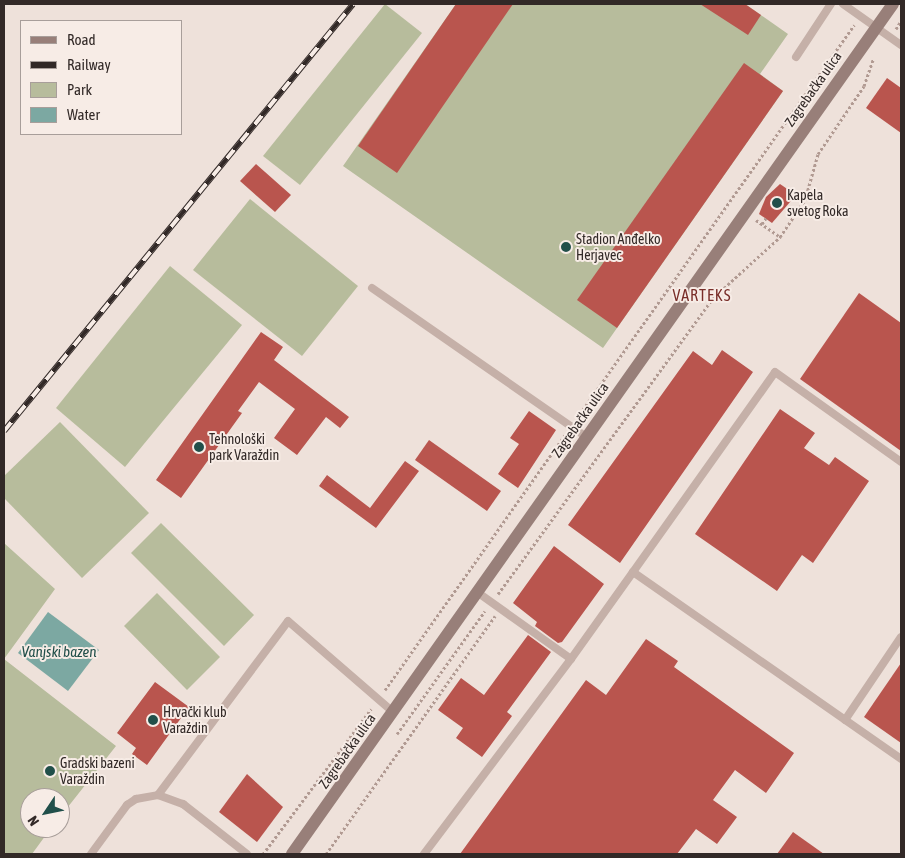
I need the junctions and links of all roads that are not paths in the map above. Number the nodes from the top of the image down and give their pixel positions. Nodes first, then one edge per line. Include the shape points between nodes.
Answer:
1 (831, 4) edge
2 (843, 4) edge
3 (892, 4) edge
4 (876, 27) junction
5 (901, 45) edge
6 (796, 57) dead end
7 (372, 288) dead end
8 (586, 437) junction
9 (901, 462) edge
10 (633, 572) junction
11 (477, 592) junction
12 (901, 637) edge
13 (570, 658) junction
14 (393, 712) junction
15 (845, 720) junction
16 (901, 759) edge
17 (158, 795) junction
18 (91, 854) edge
19 (247, 854) edge
20 (292, 854) edge
21 (424, 854) edge

1 - 6 lane
2 - 4 lane
3 - 4 main road, Zagrebačka ulica
4 - 5 lane
4 - 8 main road, Zagrebačka ulica
7 - 8 lane
8 - 11 main road, Zagrebačka ulica
9 - 10 lane via 775,372
10 - 13 lane
10 - 15 lane
11 - 13 lane
11 - 14 main road, Zagrebačka ulica
12 - 15 lane
13 - 21 lane
14 - 17 lane via 288,621
14 - 20 main road, Zagrebačka ulica
15 - 16 lane
17 - 18 lane via 136,799 127,805
17 - 19 lane via 183,804

